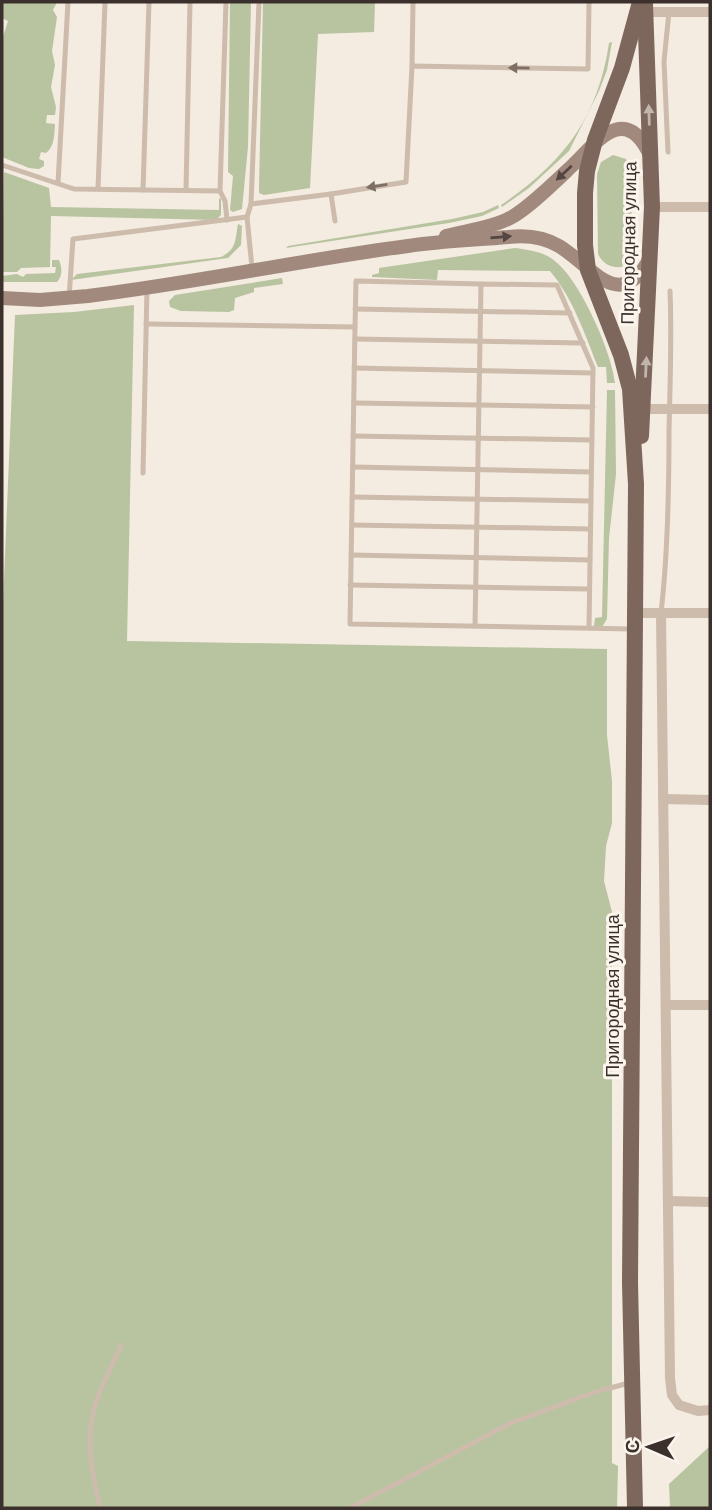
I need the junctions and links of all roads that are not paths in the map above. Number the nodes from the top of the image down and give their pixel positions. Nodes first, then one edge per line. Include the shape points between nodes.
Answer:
1 (68, 2) edge
2 (105, 2) edge
3 (149, 2) edge
4 (190, 2) edge
5 (226, 2) edge
6 (259, 2) edge
7 (413, 2) edge
8 (589, 2) edge
9 (643, 5) edge
10 (669, 12) junction
11 (710, 12) edge
12 (412, 66) junction
13 (594, 141) junction
14 (668, 152) dead end
15 (650, 156) junction
16 (2, 166) edge
17 (58, 183) junction
18 (98, 189) junction
19 (143, 190) junction
20 (186, 190) junction
21 (220, 191) junction
22 (331, 194) junction
23 (251, 204) junction
24 (652, 207) junction
25 (710, 207) edge
26 (247, 217) junction
27 (227, 220) junction
28 (335, 221) dead end
29 (409, 246) junction
30 (651, 257) junction
31 (588, 270) junction
32 (253, 271) junction
33 (481, 284) junction
34 (147, 288) junction
35 (670, 291) dead end
36 (2, 298) edge
37 (69, 298) junction
38 (355, 309) junction
39 (480, 311) junction
40 (570, 313) junction
41 (146, 324) junction
42 (355, 327) junction
43 (355, 339) junction
44 (480, 341) junction
45 (583, 343) junction
46 (354, 368) junction
47 (479, 371) junction
48 (593, 373) junction
49 (354, 403) junction
50 (479, 405) junction
51 (593, 407) junction
52 (643, 409) junction
53 (670, 409) junction
54 (710, 410) edge
55 (353, 436) junction
56 (478, 438) junction
57 (592, 440) junction
58 (353, 467) junction
59 (477, 470) junction
60 (592, 472) junction
61 (143, 473) dead end
62 (636, 484) junction
63 (352, 496) junction
64 (477, 499) junction
65 (591, 501) junction
66 (352, 525) junction
67 (476, 527) junction
68 (590, 529) junction
69 (351, 555) junction
70 (476, 558) junction
71 (590, 560) junction
72 (350, 585) junction
73 (475, 587) junction
74 (589, 589) junction
75 (661, 613) junction
76 (710, 613) edge
77 (635, 621) junction
78 (475, 626) junction
79 (589, 628) junction
80 (663, 799) junction
81 (710, 800) edge
82 (666, 1005) junction
83 (710, 1005) edge
84 (668, 1201) junction
85 (710, 1202) edge
86 (121, 1345) dead end
87 (632, 1382) junction
88 (710, 1410) edge
89 (100, 1508) edge
90 (350, 1508) edge
91 (635, 1508) edge

1 - 17 lane
2 - 18 lane
3 - 19 lane
4 - 20 lane
5 - 21 lane
6 - 23 lane
7 - 12 lane
8 -> 12 lane via 587,69
9 - 10 street
9 - 13 main road, Пригородная улица
15 -> 9 main road, Пригородная улица
10 - 11 street
10 - 14 lane via 664,61
12 -> 22 lane via 406,182
13 - 15 street via 617,130 631,131 642,139
13 -> 29 street via 546,190 509,219
13 - 31 main road, Пригородная улица via 585,193
15 - 24 main road, Пригородная улица
16 - 17 lane
17 - 18 lane via 74,189
18 - 19 lane
19 - 20 lane
20 - 21 lane
21 - 27 lane
22 - 23 lane
22 - 28 lane
23 - 26 lane
24 - 25 street
24 - 30 main road, Пригородная улица
26 - 27 lane
26 - 32 lane
27 - 37 lane via 73,239
29 -> 31 street via 534,237 556,244
29 - 32 street
30 - 31 street via 645,269 624,285 611,285
52 -> 30 main road, Пригородная улица
31 - 62 main road, Пригородная улица via 630,389
32 - 34 street
33 - 38 lane via 356,281
33 - 39 lane
33 - 40 lane via 557,285
34 - 37 street
34 - 41 lane
35 - 53 lane
36 - 37 street
38 - 39 lane
38 - 42 lane
39 - 40 lane
39 - 44 lane
40 - 45 lane
41 - 42 lane
41 - 61 lane
42 - 43 lane
43 - 44 lane
43 - 46 lane
44 - 45 lane
44 - 47 lane
45 - 48 lane
46 - 47 lane
46 - 49 lane
47 - 48 lane
47 - 50 lane
48 - 51 lane
49 - 50 lane
49 - 55 lane
50 - 51 lane
50 - 56 lane
51 - 57 lane
52 - 53 street
52 - 62 main road, Пригородная улица
53 - 54 street
53 - 75 lane
55 - 56 lane
55 - 58 lane
56 - 57 lane
56 - 59 lane
57 - 60 lane
58 - 59 lane
58 - 63 lane
59 - 60 lane
59 - 64 lane
60 - 65 lane
62 - 77 main road, Пригородная улица
63 - 64 lane
63 - 66 lane
64 - 65 lane
64 - 67 lane
65 - 68 lane
66 - 67 lane
66 - 69 lane
67 - 68 lane
67 - 70 lane
68 - 71 lane
69 - 70 lane
69 - 72 lane
70 - 71 lane
70 - 73 lane
71 - 74 lane
72 - 73 lane
72 - 78 lane via 350,624
73 - 74 lane
73 - 78 lane
74 - 79 lane
75 - 76 street
75 - 77 street
75 - 80 street
77 - 79 lane
77 - 87 main road, Пригородная улица
78 - 79 lane
80 - 81 street
80 - 82 street
82 - 83 street
82 - 84 street
84 - 85 street
84 - 88 street via 672,1395 679,1405
86 - 89 lane via 95,1404 90,1433 92,1475
87 - 90 lane via 511,1423
87 - 91 main road, Пригородная улица

